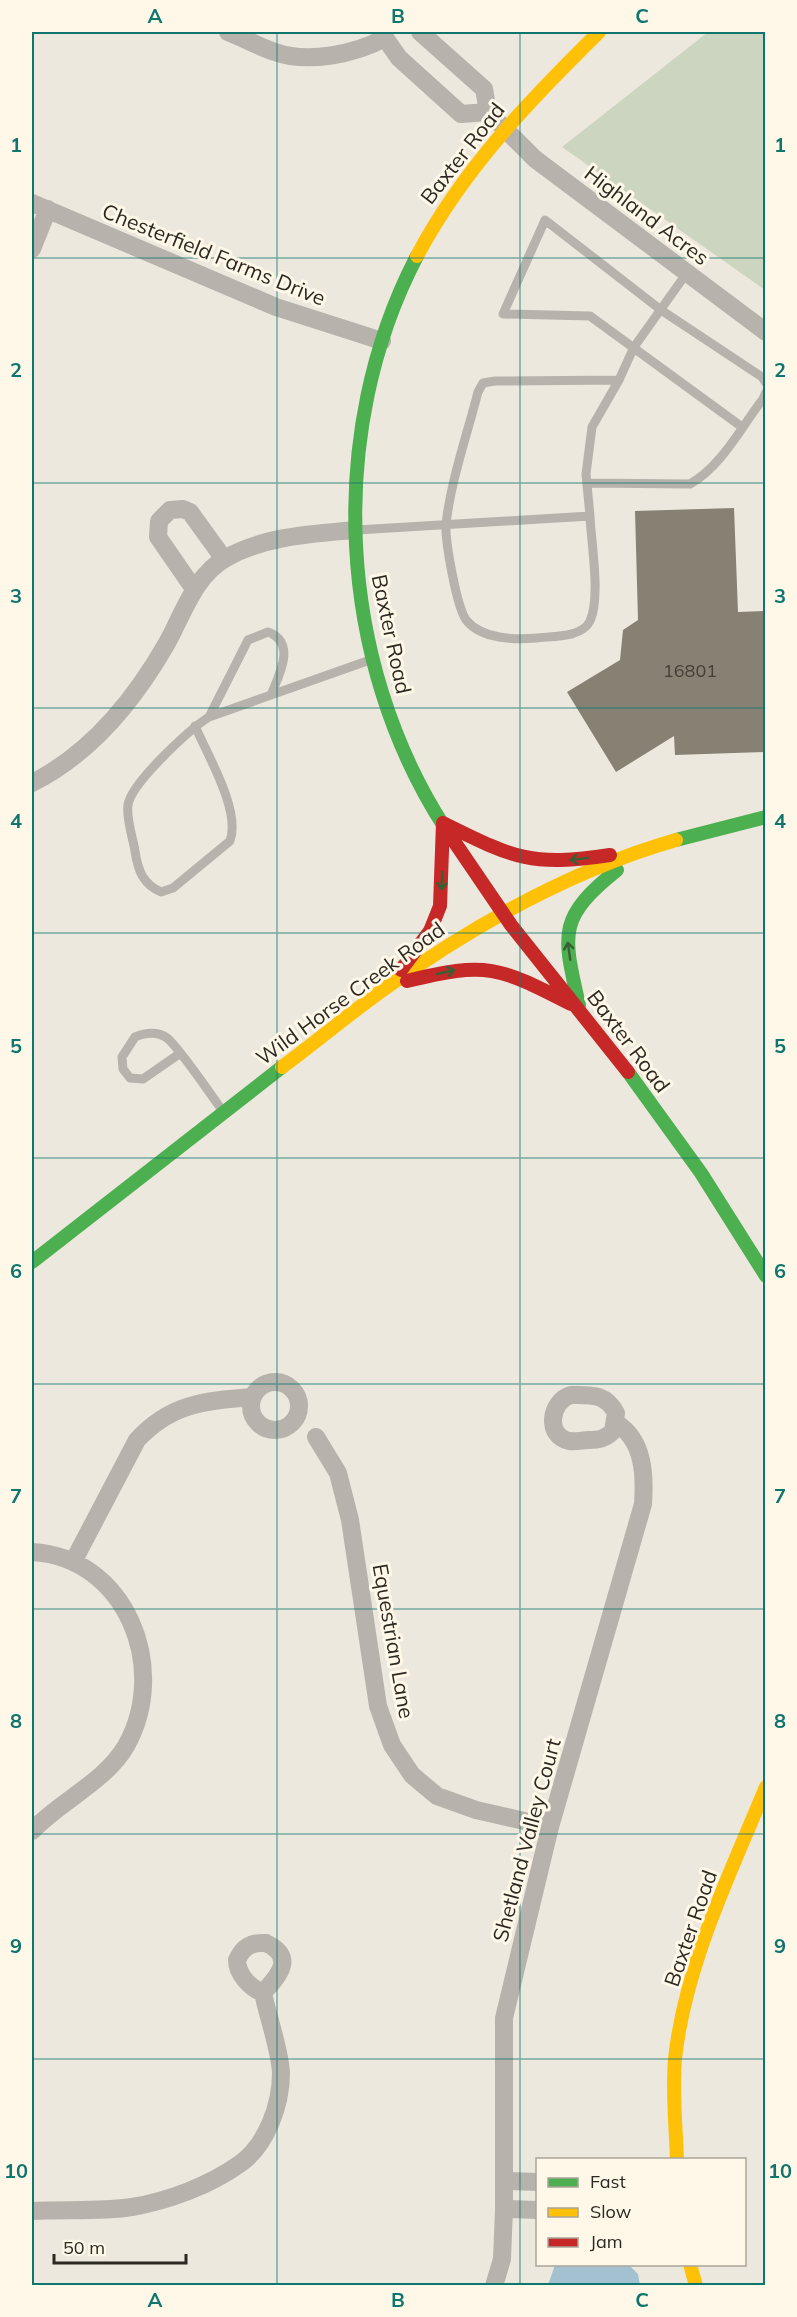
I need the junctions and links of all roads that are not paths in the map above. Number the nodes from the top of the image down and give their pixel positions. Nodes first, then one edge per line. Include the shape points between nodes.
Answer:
1 (228, 32) edge
2 (420, 32) edge
3 (598, 32) edge
4 (390, 35) edge
5 (488, 112) junction
6 (506, 129) junction
7 (40, 206) edge
8 (32, 249) edge
9 (686, 274) junction
10 (661, 309) junction
11 (765, 332) edge
12 (382, 341) junction
13 (634, 347) junction
14 (619, 380) junction
15 (765, 383) edge
16 (765, 392) edge
17 (742, 427) junction
18 (587, 483) junction
19 (590, 516) junction
20 (446, 526) junction
21 (355, 530) junction
22 (224, 558) junction
23 (194, 589) junction
24 (372, 659) junction
25 (271, 694) junction
26 (209, 717) junction
27 (195, 726) junction
28 (32, 783) edge
29 (765, 816) edge
30 (443, 823) junction
31 (637, 852) junction
32 (503, 914) junction
33 (389, 985) junction
34 (579, 1008) junction
35 (179, 1054) junction
36 (224, 1111) junction
37 (32, 1262) edge
38 (765, 1276) edge
39 (252, 1397) junction
40 (296, 1419) junction
41 (616, 1424) dead end
42 (32, 1552) edge
43 (73, 1562) junction
44 (765, 1787) edge
45 (550, 1827) junction
46 (32, 1831) edge
47 (263, 1993) dead end
48 (677, 2158) edge
49 (505, 2181) junction
50 (536, 2182) edge
51 (504, 2209) junction
52 (536, 2210) edge
53 (32, 2211) edge
54 (690, 2266) edge
55 (494, 2286) edge
56 (696, 2286) edge

1 - 4 street via 277,53 304,56 365,48
2 - 5 street via 484,89
3 - 6 main road, Baxter Road
4 - 5 street via 399,58 461,114
5 - 6 street, Highland Acres
6 - 9 street, Highland Acres via 536,159
6 - 12 main road, Baxter Road via 457,189 433,226 399,293
7 - 8 street
7 - 12 street, Chesterfield Farms Drive via 276,308
9 - 10 lane
9 - 11 street, Highland Acres
10 - 13 lane
10 - 13 lane via 545,220 503,314 590,316
10 - 15 lane via 762,377
12 - 21 main road, Baxter Road via 362,422
13 - 14 lane
13 - 17 lane
14 - 18 lane via 592,428
14 - 20 lane via 483,383
16 - 17 lane
17 - 18 lane via 702,477 690,484
18 - 19 lane
19 - 20 lane
19 - 20 lane via 594,594 590,622 581,630 564,635 522,639 486,634 467,621 452,573
20 - 21 lane
21 - 22 street via 258,544
21 - 24 main road, Baxter Road via 357,577
22 - 23 street
22 - 23 street via 190,512 170,510 159,521 158,537
23 - 28 street via 156,661 116,716 79,752
24 - 25 lane
24 - 30 main road, Baxter Road via 396,736 428,802
25 - 26 lane
25 - 26 lane via 284,652 276,635 268,632 248,640
26 - 27 lane
27 - 27 lane via 134,790 128,806 142,878 149,887 161,892 173,888 230,841 233,832 232,813
29 - 31 main road, Wild Horse Creek Road
31 -> 30 main road via 558,862 530,860
30 - 32 main road, Baxter Road
30 -> 33 main road via 440,906 430,931
31 - 32 main road, Wild Horse Creek Road
34 -> 31 main road via 567,943 572,919 583,899
32 - 33 main road, Wild Horse Creek Road
32 - 34 main road, Baxter Road
33 -> 34 main road via 458,969 485,969 508,973
33 - 36 main road, Wild Horse Creek Road
34 - 38 main road, Baxter Road via 732,1215
35 - 35 lane via 167,1038 144,1034 127,1046 122,1057 123,1069 130,1078 143,1079
35 - 36 lane
36 - 37 main road, Wild Horse Creek Road
39 - 40 street via 251,1412 265,1428 280,1429
39 - 40 street via 268,1382 284,1383 298,1400
39 - 43 street via 183,1406 150,1425 137,1440
40 - 45 street, Equestrian Lane via 313,1434 338,1473 350,1520 378,1706 392,1745 412,1775 437,1796 476,1810
41 - 45 street, Shetland Valley Court via 630,1431 640,1454 643,1504
42 - 43 street
43 - 46 street via 114,1594 135,1628 143,1671 139,1706 126,1745 113,1764
44 - 48 main road, Baxter Road via 694,1967 677,2045
45 - 49 street, Shetland Valley Court via 504,2018
47 - 53 street via 281,2072 277,2105 266,2134 243,2162 164,2199
49 - 50 street
49 - 51 street, Shetland Valley Court
51 - 52 street
51 - 55 street, Shetland Valley Court via 502,2259
54 - 56 main road

